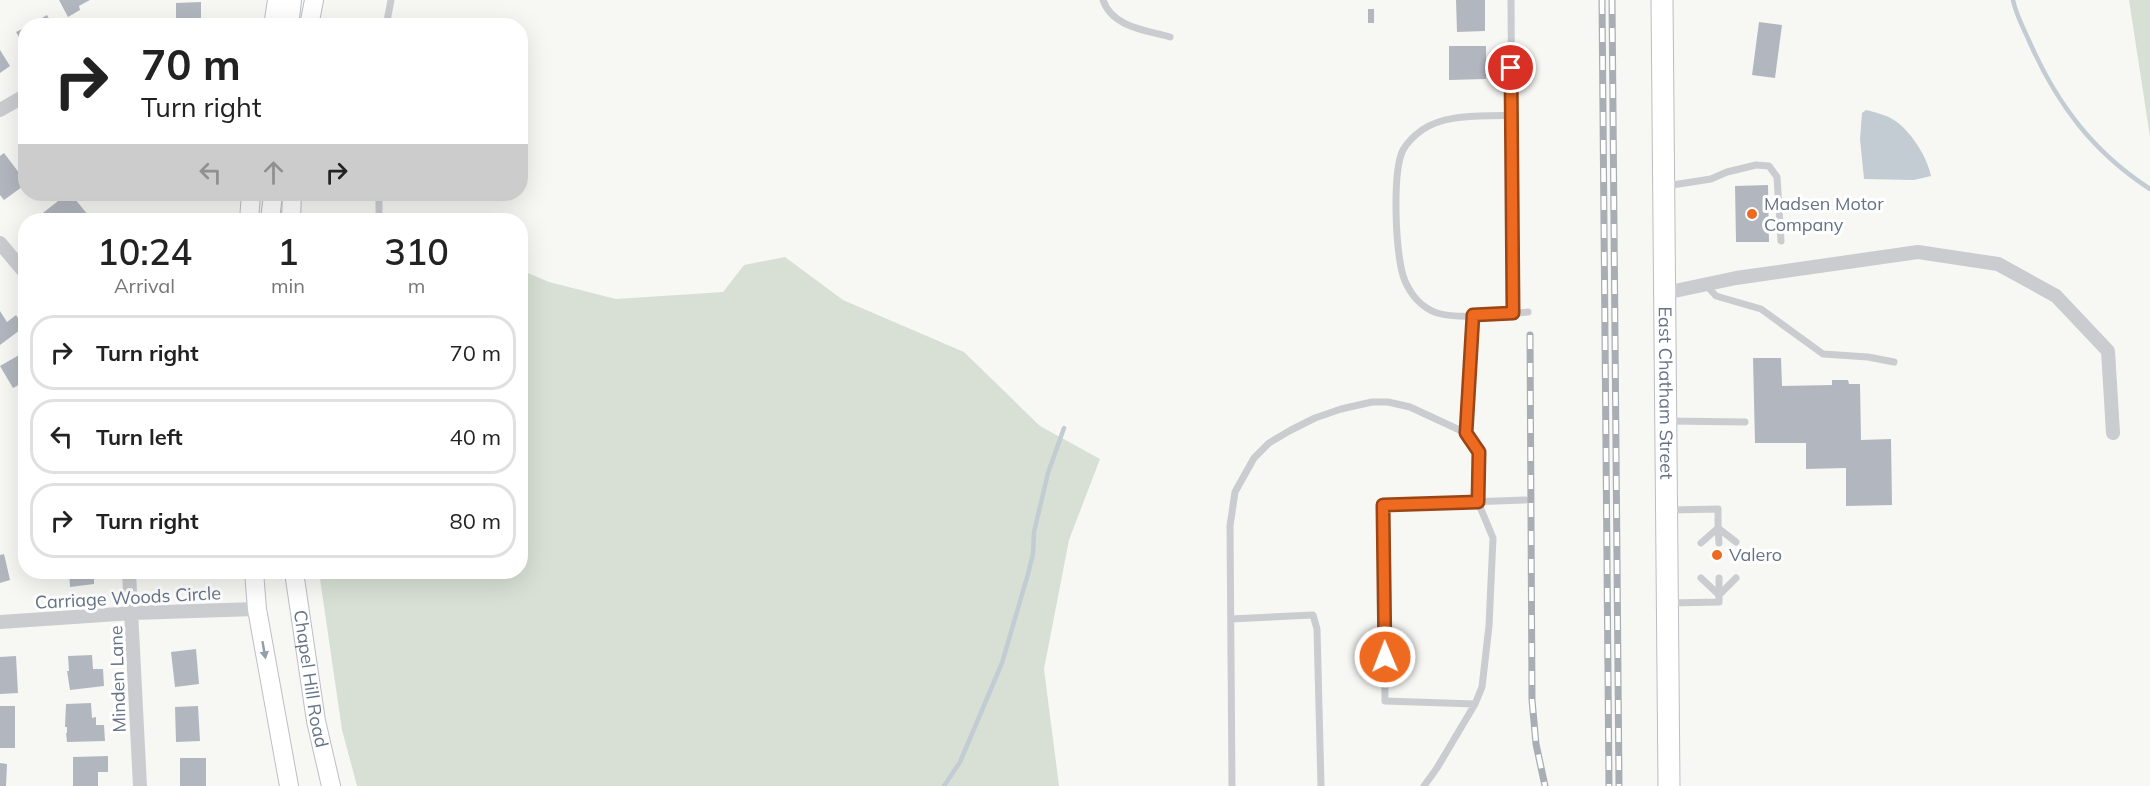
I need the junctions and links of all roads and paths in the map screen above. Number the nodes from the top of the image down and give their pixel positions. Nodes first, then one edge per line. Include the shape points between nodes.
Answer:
1 (277, 0) edge
2 (292, 0) edge
3 (314, 0) edge
4 (391, 0) edge
5 (1103, 0) edge
6 (1511, 0) edge
7 (1662, 0) edge
8 (274, 18) edge
9 (290, 18) edge
10 (311, 18) edge
11 (388, 18) edge
12 (1170, 37) dead end
13 (18, 100) edge
14 (0, 110) edge
15 (1511, 115) junction
16 (1664, 187) junction
17 (1781, 241) dead end
18 (0, 243) edge
19 (18, 264) edge
20 (1705, 284) junction
21 (1665, 293) junction
22 (1528, 312) dead end
23 (1513, 313) junction
24 (1473, 315) junction
25 (1894, 362) dead end
26 (1666, 421) junction
27 (1745, 422) dead end
28 (1466, 433) junction
29 (2113, 433) dead end
30 (1525, 500) dead end
31 (1478, 502) junction
32 (1666, 510) junction
33 (1718, 528) junction
34 (1736, 542) dead end
35 (1701, 543) dead end
36 (1719, 543) dead end
37 (1701, 578) dead end
38 (1719, 578) dead end
39 (1736, 578) dead end
40 (130, 579) edge
41 (255, 579) edge
42 (295, 579) edge
43 (1719, 595) junction
44 (1667, 603) junction
45 (257, 609) junction
46 (133, 614) junction
47 (1231, 619) junction
48 (0, 622) edge
49 (1475, 704) junction
50 (140, 786) edge
51 (289, 786) edge
52 (331, 786) edge
53 (1232, 786) edge
54 (1321, 786) edge
55 (1424, 786) edge
56 (1669, 786) edge

1 - 8 main road
2 - 9 main road
3 - 10 main road
4 - 11 lane
5 - 12 lane via 1106,9 1124,24
6 - 15 lane
7 - 16 main road, East Chatham Street
13 - 14 street
15 - 23 lane
15 - 24 lane via 1451,119 1430,125 1411,140 1398,165 1399,260 1404,279 1425,307 1437,313
16 - 17 lane via 1711,179 1756,165 1769,166 1777,177
16 - 21 main road, East Chatham Street
18 - 19 street
20 - 21 street
20 - 25 lane via 1716,296 1761,309 1822,354
20 - 29 street via 1918,252 1998,264 2056,296 2108,351
21 - 26 main road, East Chatham Street
22 - 23 lane
23 - 24 lane
24 - 28 lane
26 - 27 lane
26 - 32 main road, East Chatham Street
28 - 31 lane via 1479,452
28 - 47 lane via 1404,405 1372,402 1315,418 1269,443 1254,458 1235,492
30 - 31 lane
31 - 49 lane via 1492,538 1489,626 1482,687
31 - 49 lane via 1383,505 1385,701
32 - 33 lane via 1718,509
32 - 44 main road, East Chatham Street
33 - 34 lane
33 - 35 lane
33 - 36 lane
37 - 43 lane
38 - 43 lane
39 - 43 lane
40 - 46 street, Minden Lane
41 - 45 main road
42 - 52 main road, Chapel Hill Road via 316,720
43 - 44 lane via 1719,602
44 - 56 main road, East Chatham Street
45 - 46 street, Carriage Woods Circle
45 -> 51 main road
46 - 48 street, Carriage Woods Circle
46 - 50 street, Minden Lane
47 - 53 lane
47 - 54 lane via 1313,615 1317,629
49 - 55 lane

